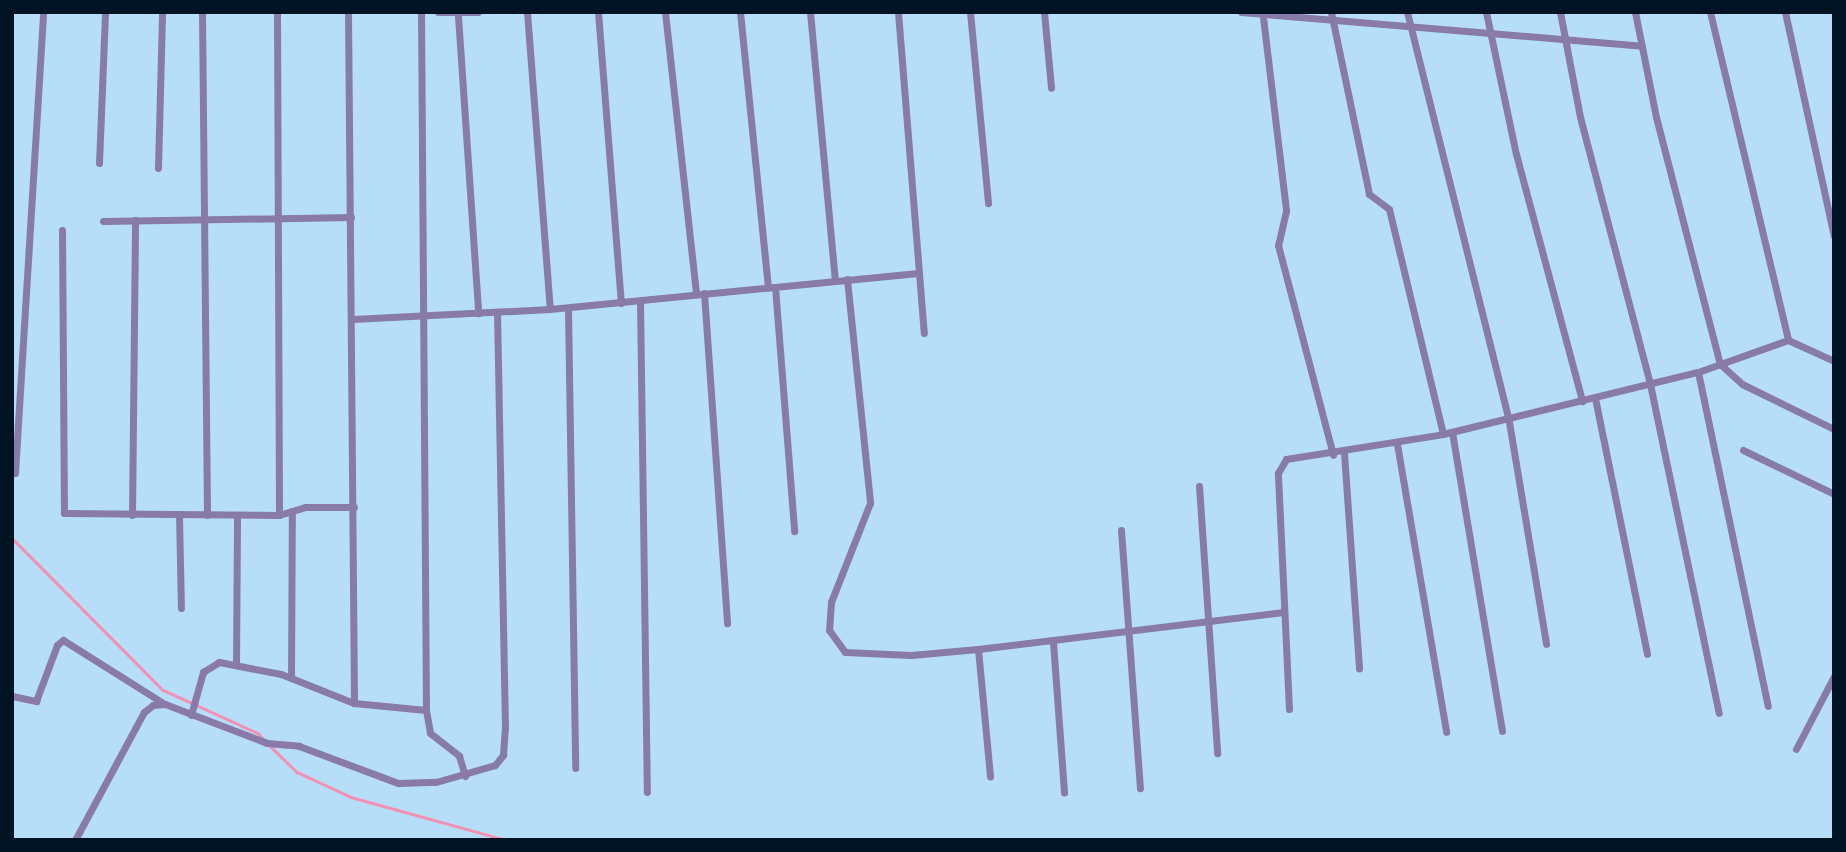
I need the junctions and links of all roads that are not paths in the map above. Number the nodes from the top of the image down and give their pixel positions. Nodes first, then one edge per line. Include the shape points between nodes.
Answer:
1 (43, 12) edge
2 (105, 12) edge
3 (162, 12) edge
4 (202, 12) edge
5 (277, 12) edge
6 (348, 12) edge
7 (421, 12) edge
8 (438, 12) edge
9 (478, 12) edge
10 (527, 12) edge
11 (598, 12) edge
12 (665, 12) edge
13 (740, 12) edge
14 (810, 12) edge
15 (898, 12) edge
16 (970, 12) edge
17 (1044, 12) edge
18 (1241, 12) edge
19 (1331, 12) edge
20 (1407, 12) edge
21 (1486, 12) edge
22 (1560, 12) edge
23 (1635, 12) edge
24 (1710, 12) edge
25 (1785, 12) edge
26 (458, 16) junction
27 (1263, 17) junction
28 (1333, 22) junction
29 (1411, 28) junction
30 (1491, 35) junction
31 (1565, 42) junction
32 (1642, 46) junction
33 (1051, 88) dead end
34 (99, 163) dead end
35 (158, 169) dead end
36 (988, 204) dead end
37 (351, 217) junction
38 (276, 218) junction
39 (204, 219) junction
40 (135, 220) junction
41 (103, 221) dead end
42 (62, 230) dead end
43 (1834, 236) edge
44 (918, 273) junction
45 (847, 279) junction
46 (835, 281) junction
47 (771, 288) junction
48 (700, 294) junction
49 (640, 301) junction
50 (621, 303) junction
51 (568, 308) junction
52 (550, 309) junction
53 (497, 312) junction
54 (478, 313) junction
55 (425, 315) junction
56 (353, 319) junction
57 (924, 333) dead end
58 (1788, 340) junction
59 (1834, 361) edge
60 (1720, 364) junction
61 (1698, 372) junction
62 (1650, 384) junction
63 (1595, 398) junction
64 (1581, 401) junction
65 (1508, 416) junction
66 (1834, 429) edge
67 (1452, 432) junction
68 (1443, 434) junction
69 (1397, 444) junction
70 (1743, 450) dead end
71 (1344, 453) junction
72 (1333, 455) junction
73 (15, 473) dead end
74 (1199, 486) dead end
75 (1834, 494) edge
76 (354, 507) junction
77 (292, 511) junction
78 (132, 515) junction
79 (179, 515) junction
80 (206, 515) junction
81 (237, 515) junction
82 (279, 516) junction
83 (1121, 530) dead end
84 (794, 531) dead end
85 (181, 608) dead end
86 (1284, 612) junction
87 (1208, 620) junction
88 (727, 623) dead end
89 (1129, 631) junction
90 (1053, 642) junction
91 (1546, 644) dead end
92 (978, 649) junction
93 (1647, 654) dead end
94 (236, 665) junction
95 (1359, 667) dead end
96 (1834, 676) edge
97 (291, 678) junction
98 (12, 696) edge
99 (354, 703) junction
100 (164, 704) junction
101 (1768, 706) dead end
102 (1289, 709) dead end
103 (426, 710) junction
104 (1719, 713) dead end
105 (191, 715) junction
106 (1446, 732) dead end
107 (1502, 732) dead end
108 (1796, 749) dead end
109 (1217, 753) dead end
110 (575, 768) dead end
111 (465, 776) junction
112 (990, 776) dead end
113 (1140, 788) dead end
114 (647, 792) dead end
115 (1064, 793) dead end
116 (75, 840) edge

1 - 73 street
2 - 34 street
3 - 35 street
4 - 39 street
5 - 38 street
6 - 37 street
7 - 55 street
8 - 26 street
9 - 26 street
10 - 52 street
11 - 50 street
12 - 48 street
13 - 47 street
14 - 46 street
15 - 44 street
16 - 36 street
17 - 33 street
18 - 27 street
19 - 28 street
20 - 29 street
21 - 30 street
22 - 31 street
23 - 32 street
24 - 58 street
25 - 43 street
26 - 54 street
27 - 28 street
27 - 72 street via 1286,211 1279,245
28 - 29 street
28 - 68 street via 1369,194 1389,209
29 - 30 street
29 - 65 street
30 - 31 street
30 - 64 street via 1516,154
31 - 32 street
31 - 62 street via 1580,117
32 - 60 street
37 - 38 street
37 - 56 street
38 - 39 street
38 - 82 street
39 - 40 street
39 - 80 street
40 - 41 street
40 - 78 street
42 - 78 street via 62,509 70,515
44 - 45 street
44 - 57 street
45 - 46 street
45 - 92 street via 870,503 831,602 829,630 845,652 911,655
46 - 47 street
47 - 48 street
47 - 84 street
48 - 49 street
48 - 88 street
49 - 50 street
49 - 114 street
50 - 51 street
51 - 52 street
51 - 110 street
52 - 53 street
53 - 54 street
53 - 111 street via 505,745 495,765
54 - 55 street
55 - 56 street
55 - 103 street
56 - 76 street
58 - 59 street
58 - 60 street
60 - 61 street
60 - 66 street via 1742,384
61 - 62 street
61 - 101 street
62 - 63 street
62 - 104 street
63 - 64 street
63 - 93 street
64 - 65 street
65 - 67 street
65 - 91 street
67 - 68 street
67 - 107 street
68 - 69 street
69 - 71 street
69 - 106 street
70 - 75 street
71 - 72 street
71 - 95 street
72 - 86 street via 1286,459 1281,465
74 - 87 street
76 - 77 street
76 - 99 street
77 - 82 street
77 - 97 street
78 - 79 street
79 - 80 street
79 - 85 street
80 - 81 street
81 - 82 street
81 - 94 street
83 - 89 street
86 - 87 street
86 - 102 street
87 - 89 street
87 - 109 street
89 - 90 street
89 - 113 street
90 - 92 street
90 - 115 street
92 - 112 street
94 - 97 street
94 - 105 street via 219,662 203,672
96 - 108 street
97 - 99 street
98 - 100 street via 36,701 63,640
99 - 103 street
100 - 105 street
100 - 116 street via 144,712
103 - 111 street via 430,733 459,756
105 - 111 street via 267,743 299,746 398,783

